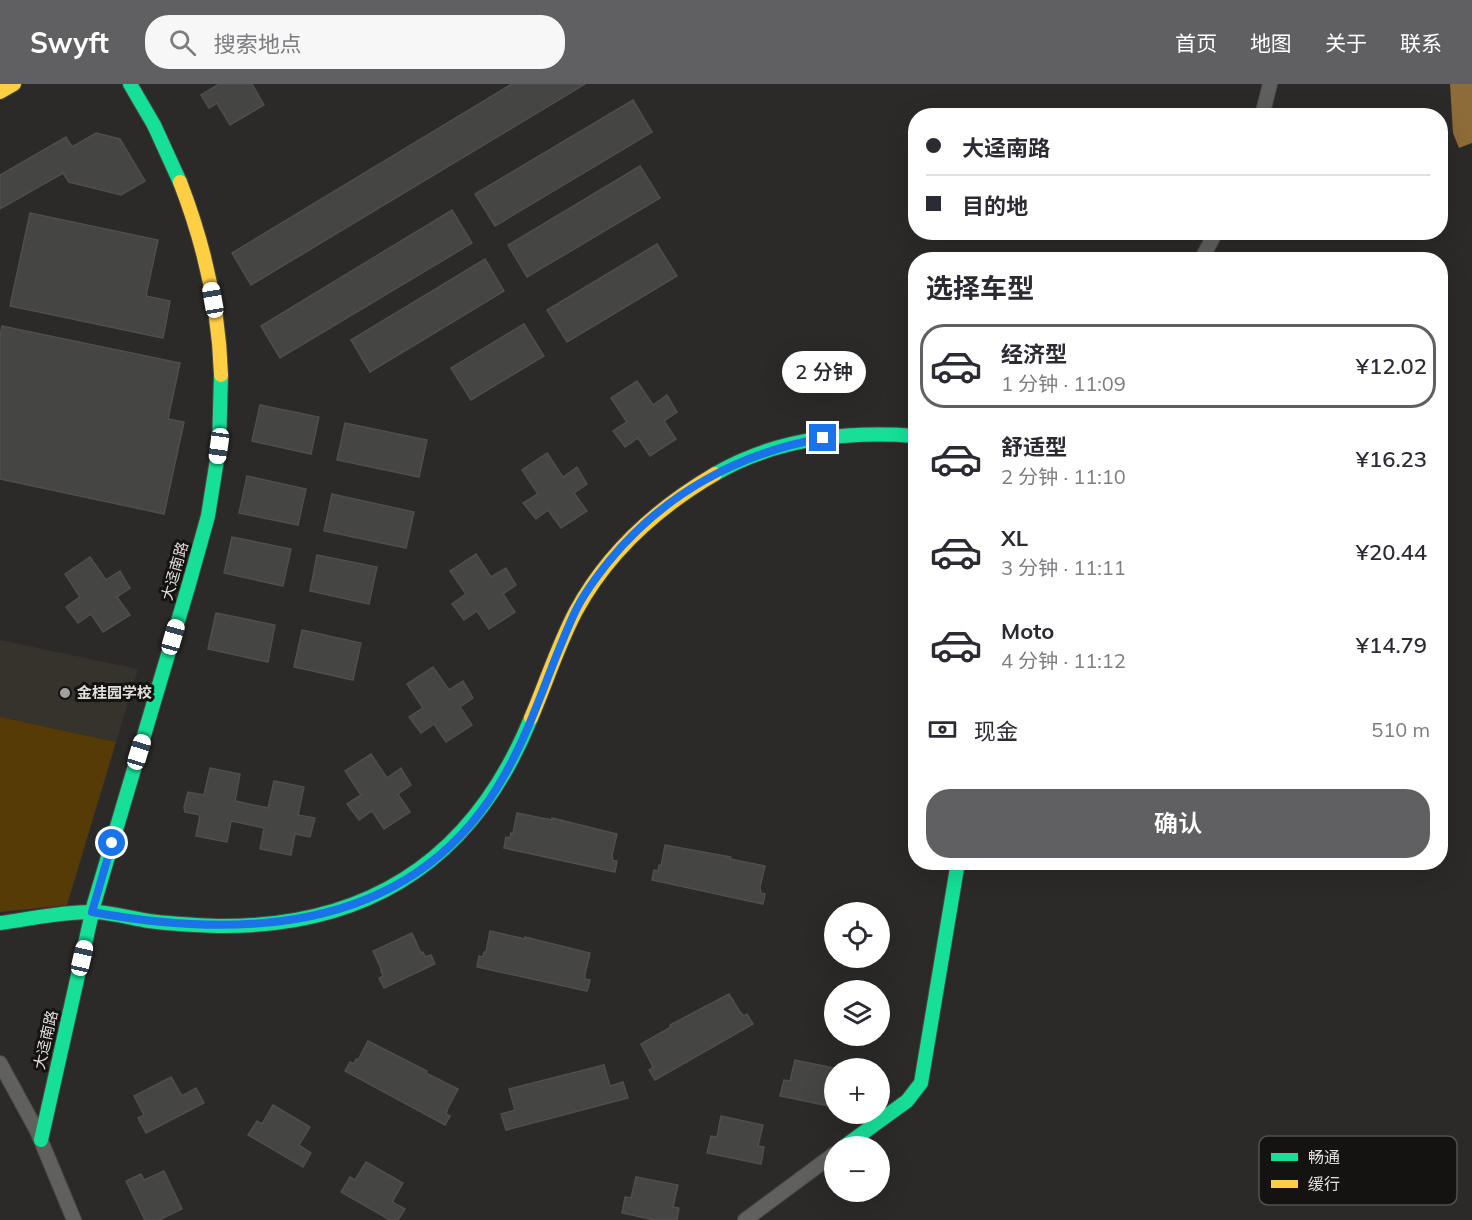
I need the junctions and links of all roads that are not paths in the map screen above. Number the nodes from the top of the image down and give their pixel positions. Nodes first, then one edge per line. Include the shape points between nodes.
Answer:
1 (14, 84) edge
2 (130, 84) edge
3 (1270, 84) edge
4 (0, 92) edge
5 (1264, 108) edge
6 (908, 436) edge
7 (957, 870) edge
8 (92, 912) junction
9 (0, 923) edge
10 (0, 1063) edge
11 (859, 1136) edge
12 (41, 1140) junction
13 (824, 1161) edge
14 (75, 1220) edge
15 (745, 1220) edge

1 - 4 street
2 - 8 street, 大迳南路 via 188,199 206,259 217,321 219,446 210,508 194,569
3 - 5 street
6 - 8 street via 838,436 768,451 721,471 653,516 623,544 576,610 515,755 491,797 460,835 404,880 338,910 274,922 196,924
7 - 11 street via 921,1083 907,1101
8 - 9 street
8 - 12 street, 大迳南路
10 - 12 street
12 - 14 street
13 - 15 street

